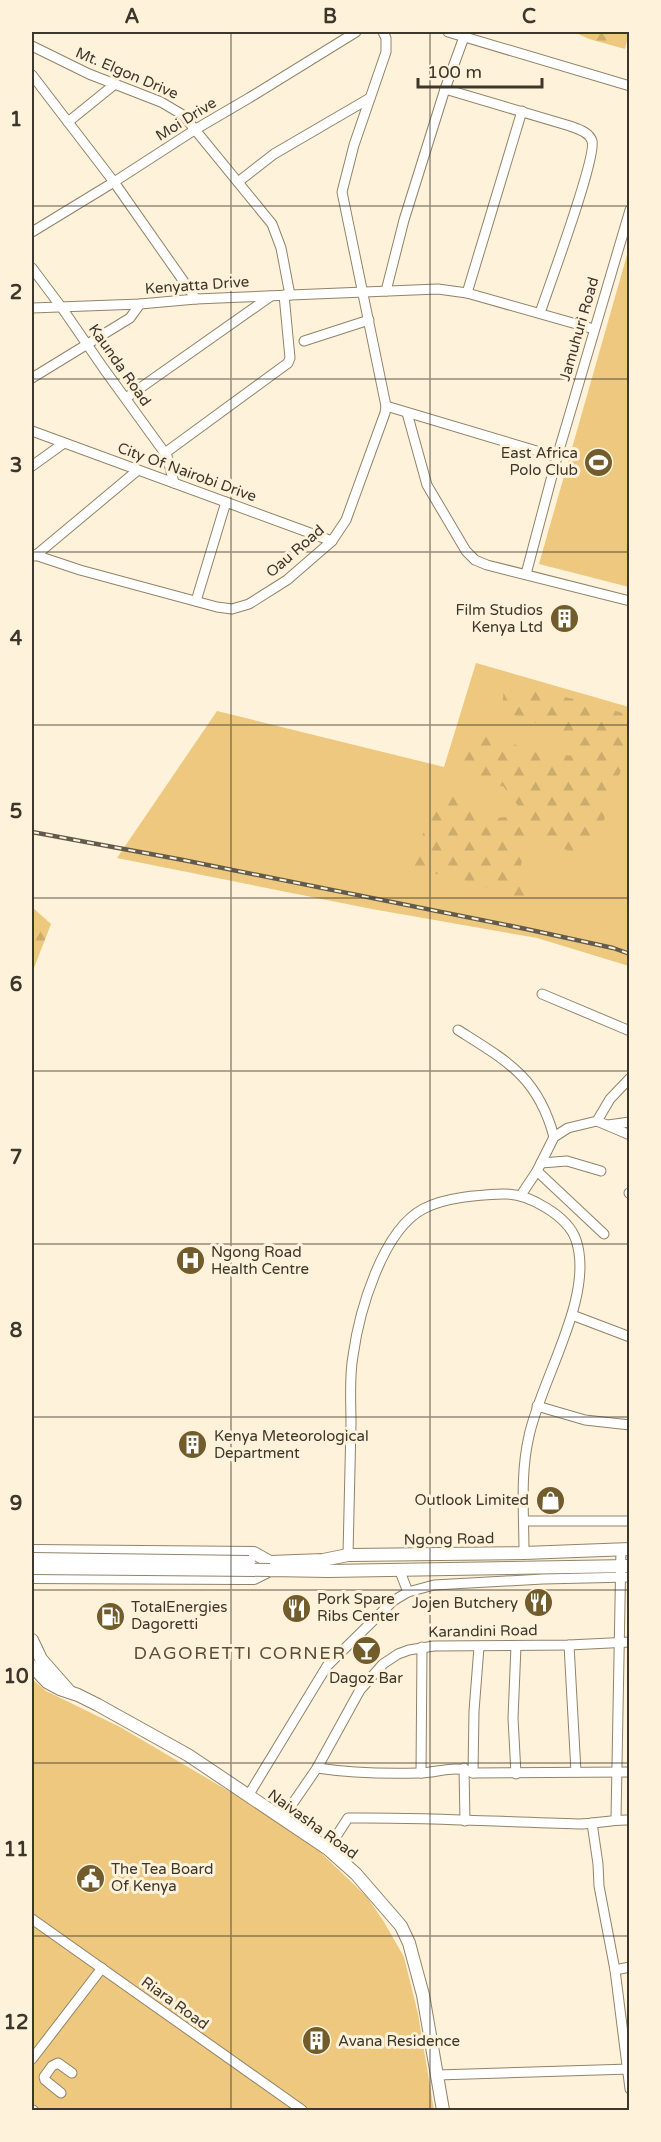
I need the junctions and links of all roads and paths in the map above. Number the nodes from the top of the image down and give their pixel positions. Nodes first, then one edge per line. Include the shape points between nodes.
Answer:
1 (356, 32) edge
2 (383, 32) edge
3 (448, 32) edge
4 (464, 37) junction
5 (32, 46) edge
6 (32, 75) edge
7 (115, 84) junction
8 (630, 86) edge
9 (445, 88) junction
10 (370, 98) junction
11 (522, 111) junction
12 (68, 122) junction
13 (196, 129) junction
14 (114, 182) junction
15 (238, 182) junction
16 (630, 210) edge
17 (32, 232) edge
18 (32, 268) edge
19 (386, 291) junction
20 (364, 292) junction
21 (467, 293) junction
22 (287, 295) junction
23 (271, 296) junction
24 (196, 299) junction
25 (140, 304) junction
26 (32, 308) edge
27 (62, 308) junction
28 (540, 313) junction
29 (369, 320) junction
30 (594, 329) junction
31 (304, 341) dead end
32 (87, 345) junction
33 (32, 378) edge
34 (126, 398) junction
35 (386, 406) junction
36 (407, 413) junction
37 (32, 431) edge
38 (64, 443) junction
39 (165, 453) junction
40 (557, 457) junction
41 (32, 466) edge
42 (138, 470) junction
43 (174, 483) junction
44 (226, 502) junction
45 (332, 541) junction
46 (33, 555) edge
47 (526, 574) junction
48 (196, 601) junction
49 (630, 601) edge
50 (542, 994) dead end
51 (458, 1030) dead end
52 (630, 1031) edge
53 (630, 1078) edge
54 (597, 1121) junction
55 (630, 1122) edge
56 (606, 1125) junction
57 (630, 1135) edge
58 (554, 1137) junction
59 (539, 1167) junction
60 (601, 1171) dead end
61 (521, 1195) junction
62 (604, 1234) dead end
63 (572, 1315) junction
64 (630, 1337) edge
65 (537, 1406) junction
66 (630, 1425) edge
67 (524, 1521) junction
68 (630, 1521) edge
69 (625, 1549) edge
70 (32, 1551) edge
71 (169, 1552) junction
72 (524, 1553) junction
73 (348, 1555) junction
74 (32, 1559) edge
75 (270, 1566) junction
76 (32, 1568) edge
77 (399, 1569) junction
78 (429, 1569) junction
79 (625, 1572) edge
80 (169, 1576) junction
81 (32, 1577) edge
82 (431, 1586) junction
83 (408, 1592) junction
84 (32, 1640) edge
85 (618, 1641) junction
86 (630, 1642) edge
87 (569, 1645) junction
88 (516, 1646) junction
89 (422, 1647) junction
90 (479, 1647) junction
91 (32, 1666) edge
92 (71, 1692) junction
93 (317, 1768) junction
94 (464, 1768) junction
95 (576, 1772) junction
96 (617, 1772) junction
97 (630, 1772) edge
98 (421, 1773) junction
99 (473, 1773) junction
100 (516, 1774) junction
101 (248, 1796) junction
102 (282, 1819) junction
103 (616, 1819) junction
104 (630, 1820) edge
105 (465, 1821) junction
106 (592, 1823) junction
107 (328, 1849) junction
108 (32, 1919) edge
109 (630, 1967) edge
110 (102, 1968) junction
111 (615, 1970) junction
112 (34, 2056) edge
113 (52, 2067) junction
114 (629, 2069) edge
115 (72, 2073) dead end
116 (437, 2075) junction
117 (630, 2089) edge
118 (61, 2093) dead end
119 (302, 2110) edge
120 (443, 2110) edge

1 - 13 street, Moi Drive
2 - 10 street via 387,47
3 - 4 street
4 - 8 street
4 - 9 street
5 - 7 street, Mt. Elgon Drive
6 - 12 street
7 - 12 street
7 - 13 street, Mt. Elgon Drive via 177,110
9 - 11 street
9 - 19 street
10 - 15 street via 274,154
10 - 20 street via 343,196
11 - 21 street
11 - 28 street via 583,132 592,144 582,188
12 - 14 street
13 - 14 street, Moi Drive
13 - 15 street, Mt. Elgon Drive
14 - 17 street, Moi Drive
14 - 24 street
15 - 22 street, Mt. Elgon Drive via 272,224 281,248
16 - 30 street, Jamuhuri Road
18 - 27 street, Kaunda Road
19 - 20 street, Kenyatta Drive
19 - 21 street, Kenyatta Drive via 438,289
20 - 22 street, Kenyatta Drive
20 - 29 street, Oau Road
21 - 28 street, Kenyatta Drive
22 - 23 street, Kenyatta Drive
22 - 39 street, Mt. Elgon Drive via 288,363
23 - 24 street, Kenyatta Drive
23 - 34 street
24 - 25 street, Kenyatta Drive
25 - 27 street, Kenyatta Drive
25 - 32 street via 130,318
26 - 27 street, Kenyatta Drive
27 - 32 street, Kaunda Road
28 - 30 street, Kenyatta Drive
29 - 31 street
29 - 35 street, Oau Road
30 - 40 street, Jamuhuri Road
32 - 33 street
32 - 34 street, Kaunda Road
34 - 39 street, Kaunda Road
35 - 36 street
35 - 45 street, Oau Road via 349,512
36 - 40 street
36 - 47 street via 427,485 466,551 487,565
37 - 38 street, City Of Nairobi Drive
38 - 41 street
38 - 42 street, City Of Nairobi Drive
39 - 43 street, Kaunda Road
40 - 47 street, Jamuhuri Road
42 - 43 street, City Of Nairobi Drive
42 - 46 street
43 - 44 street, City Of Nairobi Drive
44 - 45 street, City Of Nairobi Drive
44 - 48 street
45 - 48 street, Oau Road via 294,575 249,604 232,609
46 - 48 street, Oau Road
47 - 49 street
50 - 52 street
51 - 58 street via 528,1081 546,1108
53 - 54 street via 610,1099
54 - 56 street
54 - 58 street via 568,1128
55 - 56 street
56 - 57 street
58 - 59 street
59 - 60 street via 567,1161
59 - 61 street
59 - 62 street
61 - 63 street via 561,1220 576,1239 579,1281
61 - 73 street via 456,1199 424,1208 401,1228 383,1255 352,1356
63 - 64 street
63 - 65 street
65 - 66 street via 585,1420
65 - 67 street via 525,1452
67 - 68 street
67 - 72 street
69 - 72 main road, Ngong Road
69 - 79 street
70 - 71 main road, Ngong Road
71 - 75 main road, Ngong Road via 254,1553
71 - 80 main road
72 - 73 main road, Ngong Road
73 - 75 main road, Ngong Road
74 - 75 main road, Ngong Road, bridge
75 - 76 main road, Ngong Road, bridge
75 - 77 main road, Ngong Road via 328,1571
75 - 80 main road, Ngong Road via 254,1578
77 - 78 main road, Ngong Road
77 - 83 street
78 - 79 main road, Ngong Road
78 - 82 street
79 - 82 street
79 - 85 street
80 - 81 main road
82 - 83 street
83 - 101 street via 393,1601 327,1666
84 - 92 main road via 41,1659
85 - 86 street, Karandini Road
85 - 87 street, Karandini Road
85 - 96 street
87 - 88 street, Karandini Road
87 - 95 street
88 - 90 street, Karandini Road
88 - 100 street
89 - 90 street, Karandini Road
89 - 93 street, Karandini Road via 398,1654 377,1669 360,1690
89 - 98 street
90 - 99 street
91 - 92 main road, Naivasha Road via 47,1682
92 - 101 main road, Naivasha Road via 152,1734
93 - 98 street
93 - 102 street, Karandini Road
94 - 98 street
94 - 99 street
94 - 105 street
95 - 96 street
95 - 100 street
96 - 97 street
96 - 103 street
99 - 100 street
101 - 102 main road, Naivasha Road
102 - 107 main road, Naivasha Road
103 - 104 street
103 - 106 street
105 - 106 street
105 - 107 street via 348,1818
106 - 111 street
107 - 116 main road, Naivasha Road via 363,1882 404,1931 423,1995
108 - 110 street, Riara Road
109 - 111 street
110 - 112 street
110 - 119 street, Riara Road
111 - 114 street
112 - 113 street
113 - 115 street via 60,2064
113 - 118 street via 44,2079
114 - 116 street
114 - 117 street
116 - 120 main road, Naivasha Road

